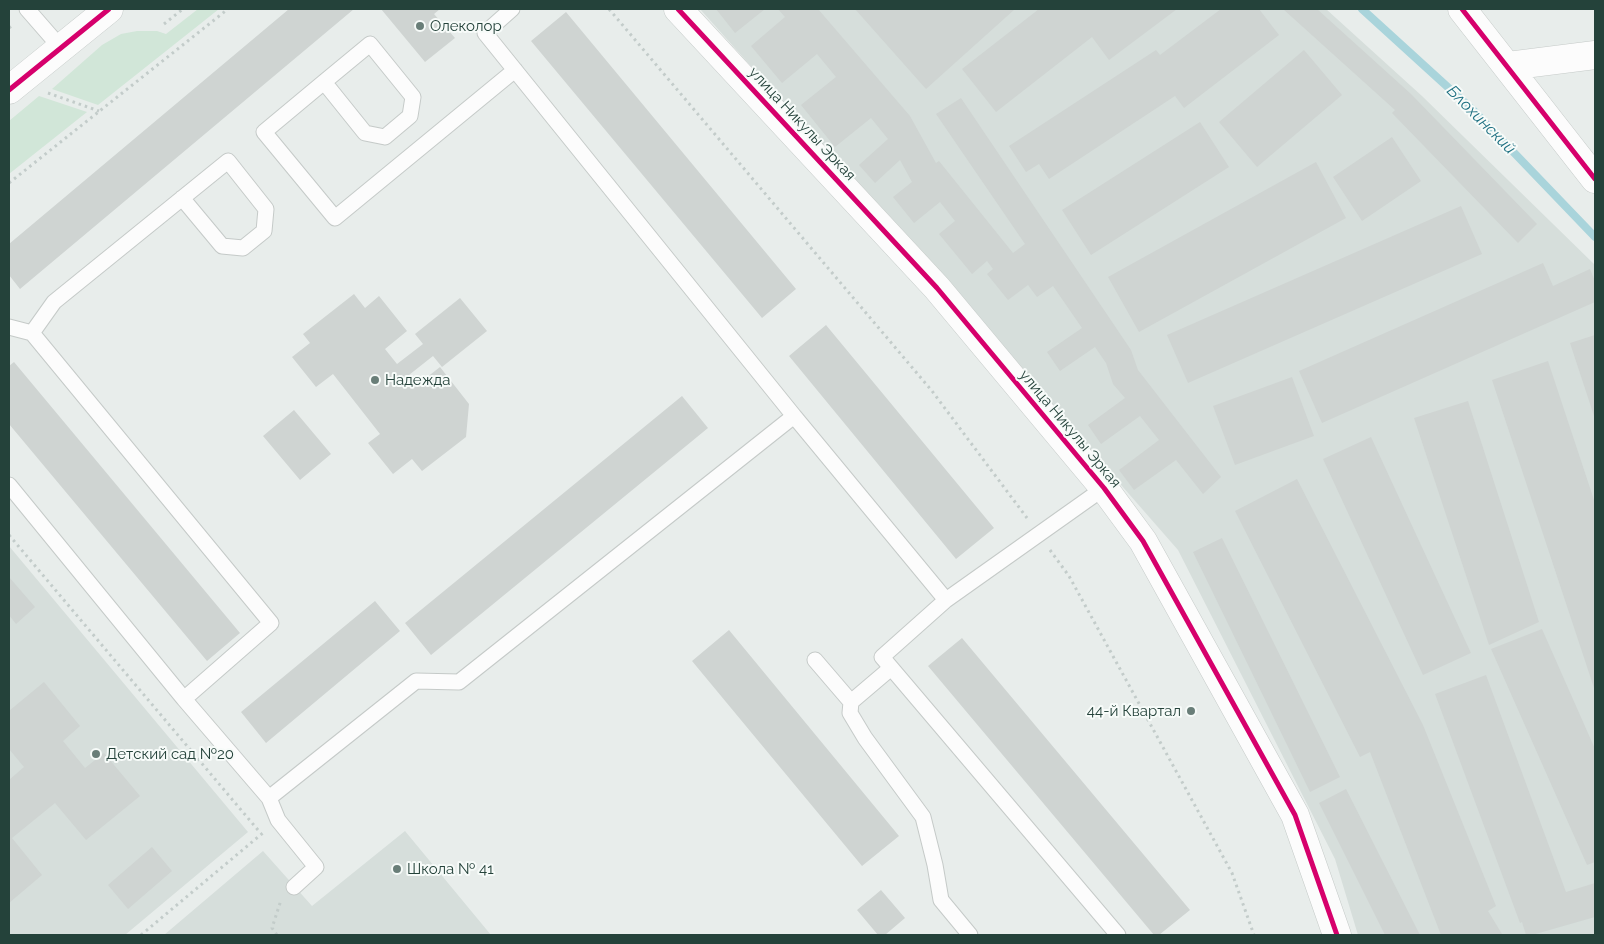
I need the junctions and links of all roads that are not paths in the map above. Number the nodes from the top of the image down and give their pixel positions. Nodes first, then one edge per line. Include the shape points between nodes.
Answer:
1 (27, 9) edge
2 (109, 9) edge
3 (512, 9) edge
4 (678, 9) edge
5 (1462, 9) edge
6 (61, 48) junction
7 (1595, 55) edge
8 (1508, 66) junction
9 (515, 70) junction
10 (324, 82) junction
11 (14, 86) edge
12 (1595, 179) edge
13 (182, 198) junction
14 (9, 328) edge
15 (32, 333) junction
16 (794, 416) junction
17 (9, 485) edge
18 (1104, 488) junction
19 (946, 600) junction
20 (815, 660) dead end
21 (891, 668) junction
22 (184, 699) junction
23 (851, 702) junction
24 (269, 798) junction
25 (294, 887) road end
26 (970, 935) edge
27 (1118, 935) edge
28 (1337, 935) edge

1 - 6 lane
2 - 6 street
3 - 9 lane via 484,33
4 - 18 street, улица Никулы Эркая via 937,288
5 - 8 street
6 - 11 street
7 - 8 street
8 - 12 street
9 - 10 lane via 335,218 264,132
9 - 16 lane
10 - 10 lane via 370,44 413,97 410,116 386,136 365,134
13 - 13 lane via 228,161 266,209 264,231 243,248 222,246
13 - 15 lane via 54,302
14 - 15 lane
15 - 22 lane via 272,623
16 - 19 lane
16 - 24 lane via 459,682 416,682
17 - 22 lane
18 - 19 lane
18 - 28 street, улица Никулы Эркая via 1143,541 1294,815
19 - 21 lane via 882,657
20 - 23 lane
21 - 23 lane
21 - 27 lane
22 - 24 lane
23 - 26 lane via 850,713 865,738 923,817 941,900
24 - 25 lane via 278,820 316,867

